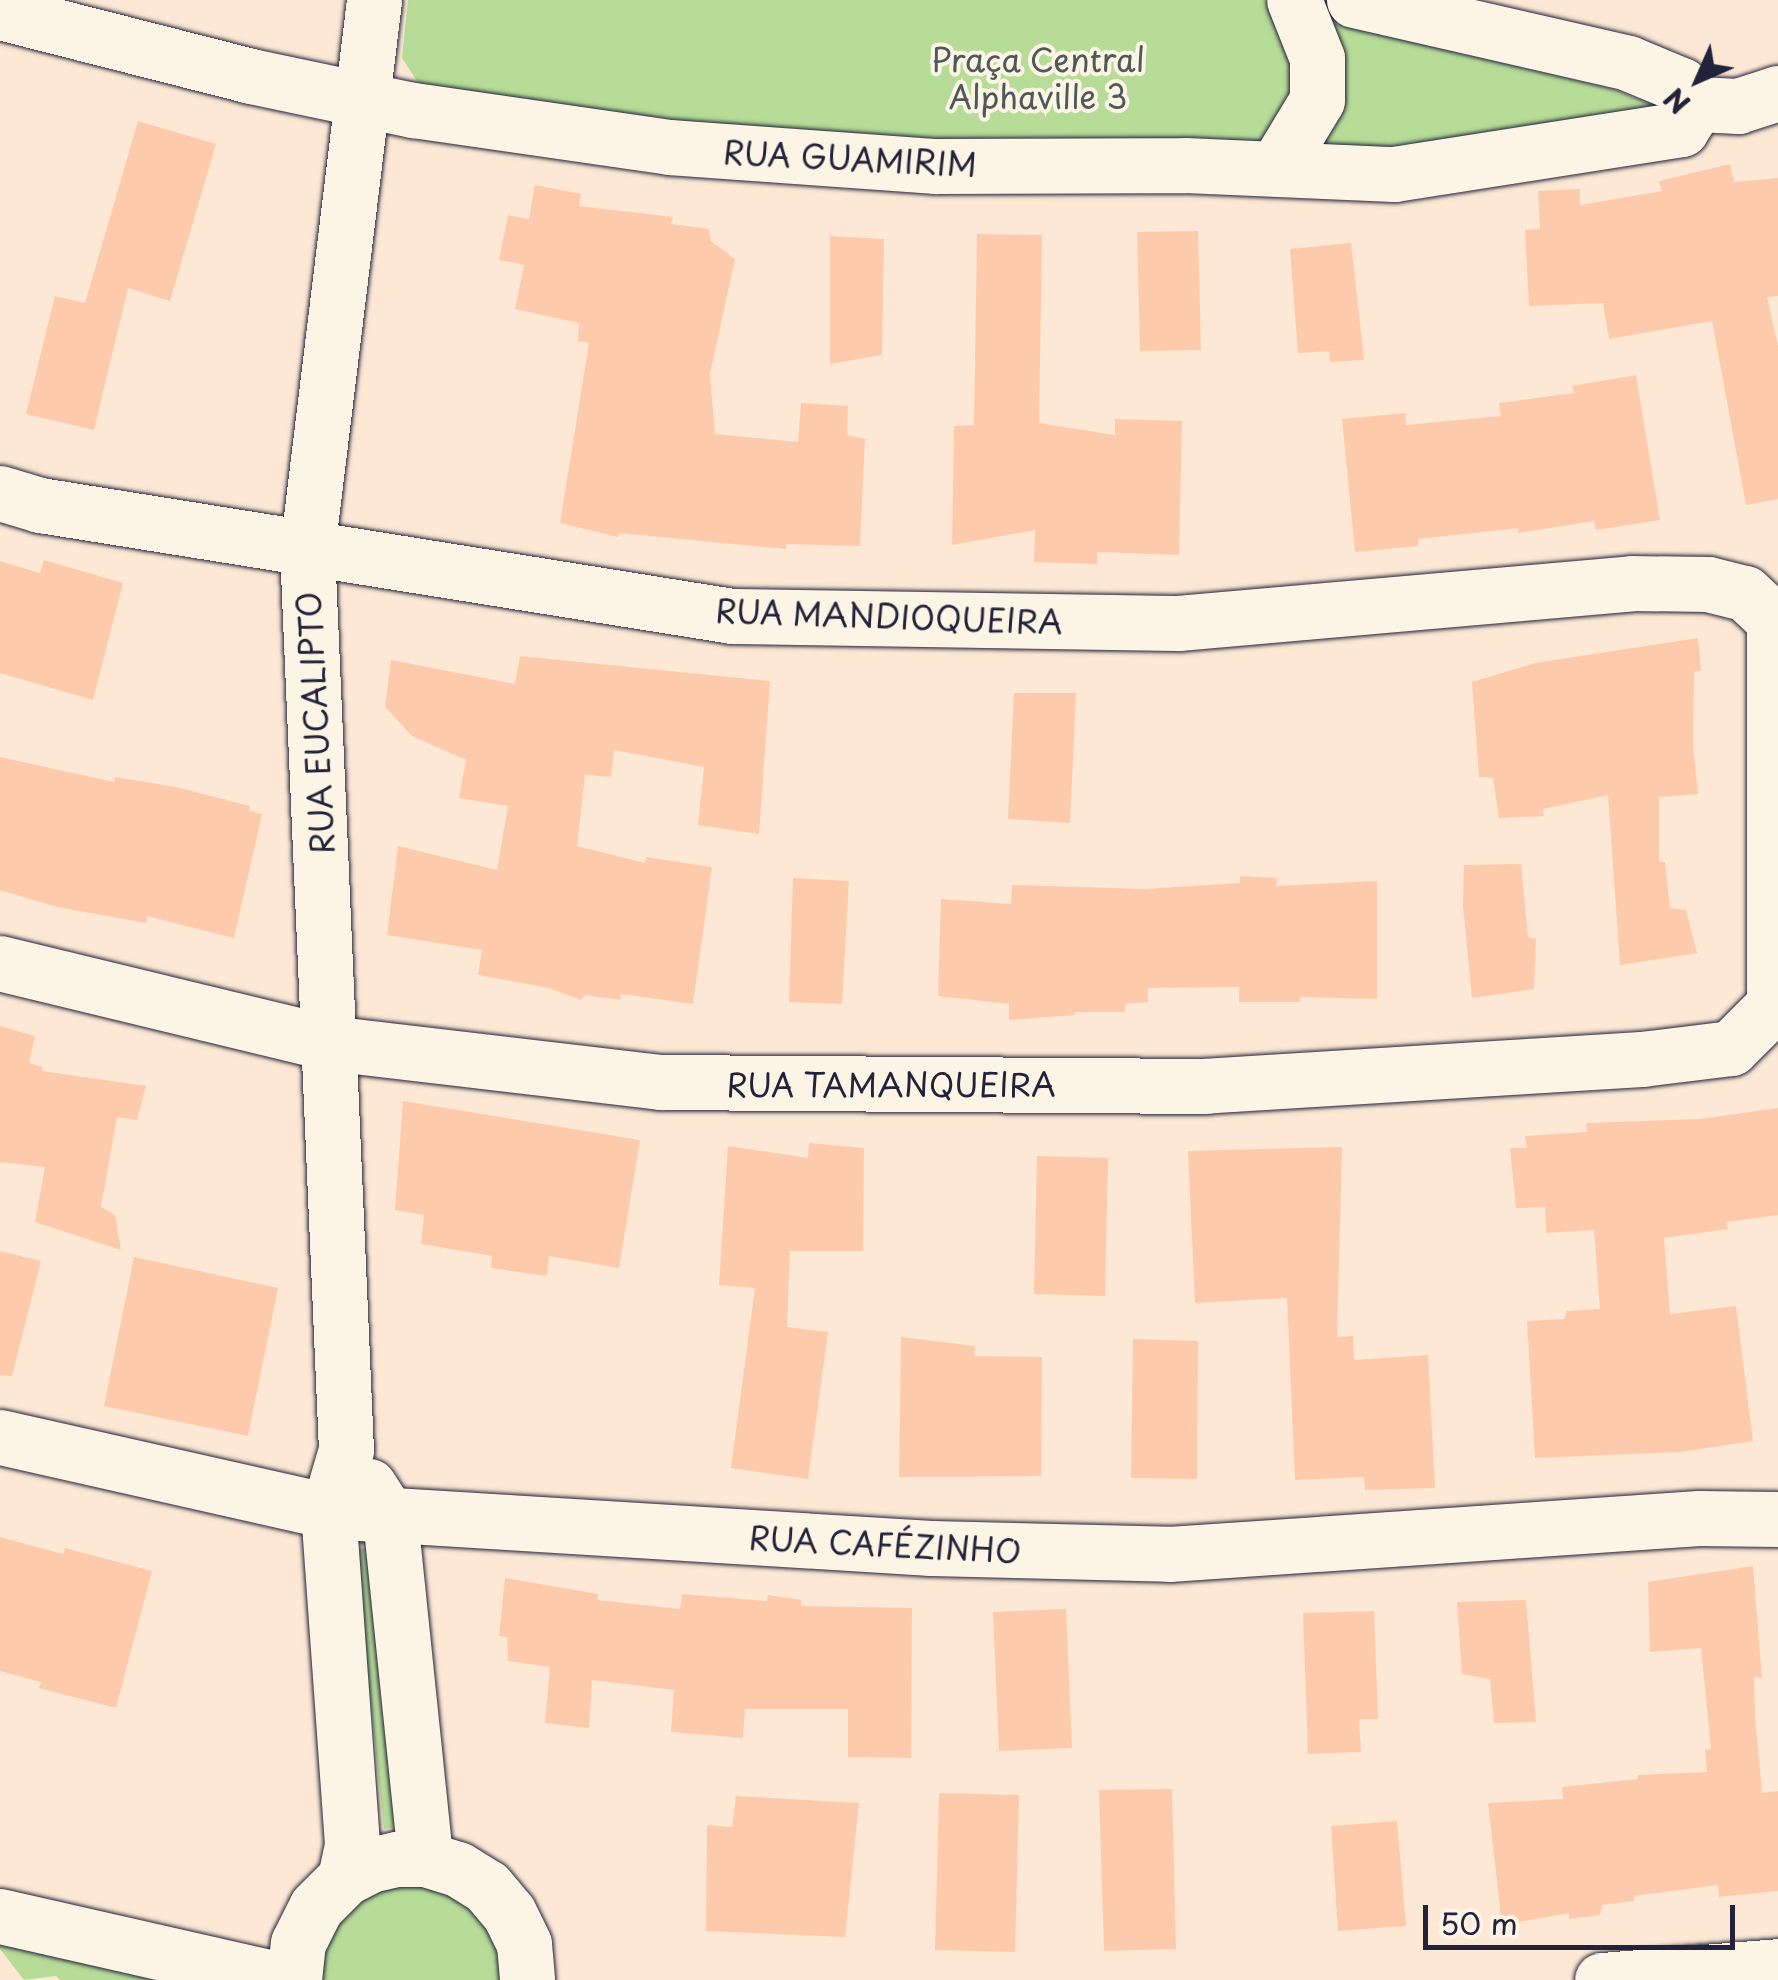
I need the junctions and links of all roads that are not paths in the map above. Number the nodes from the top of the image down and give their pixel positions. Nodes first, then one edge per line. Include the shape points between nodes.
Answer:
1 (374, 0) edge
2 (1294, 0) edge
3 (1354, 0) edge
4 (0, 12) edge
5 (1778, 93) edge
6 (365, 99) junction
7 (1697, 104) junction
8 (1276, 168) junction
9 (0, 492) edge
10 (307, 550) junction
11 (0, 962) edge
12 (1774, 1005) joint
13 (330, 1043) junction
14 (0, 1436) edge
15 (346, 1450) junction
16 (328, 1511) junction
17 (390, 1518) junction
18 (1778, 1520) edge
19 (426, 1859) junction
20 (345, 1878) junction
21 (0, 1916) edge
22 (1778, 1966) edge
23 (532, 1979) edge
24 (282, 1980) edge
25 (294, 1980) edge
26 (1602, 1980) edge

1 - 6 street, RUA EUCALIPTO
2 - 8 street via 1317,58 1317,100
3 - 7 street via 1628,63 1681,85
4 - 6 street, RUA GUAMIRIM
5 - 7 street via 1738,106
6 - 8 street, RUA GUAMIRIM via 669,148 936,166
6 - 10 street, RUA EUCALIPTO
7 - 8 street, RUA GUAMIRIM via 1681,129 1617,141 1394,174
9 - 10 street, RUA MANDIOQUEIRA via 40,505
10 - 12 street, RUA MANDIOQUEIRA via 732,616 1178,623 1651,584 1708,584 1745,593 1774,620
10 - 13 street, RUA EUCALIPTO
11 - 13 street, RUA TAMANQUEIRA
12 - 13 street, RUA TAMANQUEIRA via 1731,1048 1206,1086 661,1082
13 - 15 street, RUA EUCALIPTO
14 - 16 street, RUA CAFÉZINHO
15 - 16 street, RUA EUCALIPTO
15 - 17 street
16 - 17 street, RUA CAFÉZINHO
16 - 20 street via 352,1844
17 - 18 street, RUA CAFÉZINHO via 1169,1554 1699,1518
17 - 19 street
19 - 20 street via 370,1865
19 - 23 street via 458,1869 498,1900 524,1944
20 - 25 street via 316,1907 298,1943
21 - 24 street
22 - 26 street

